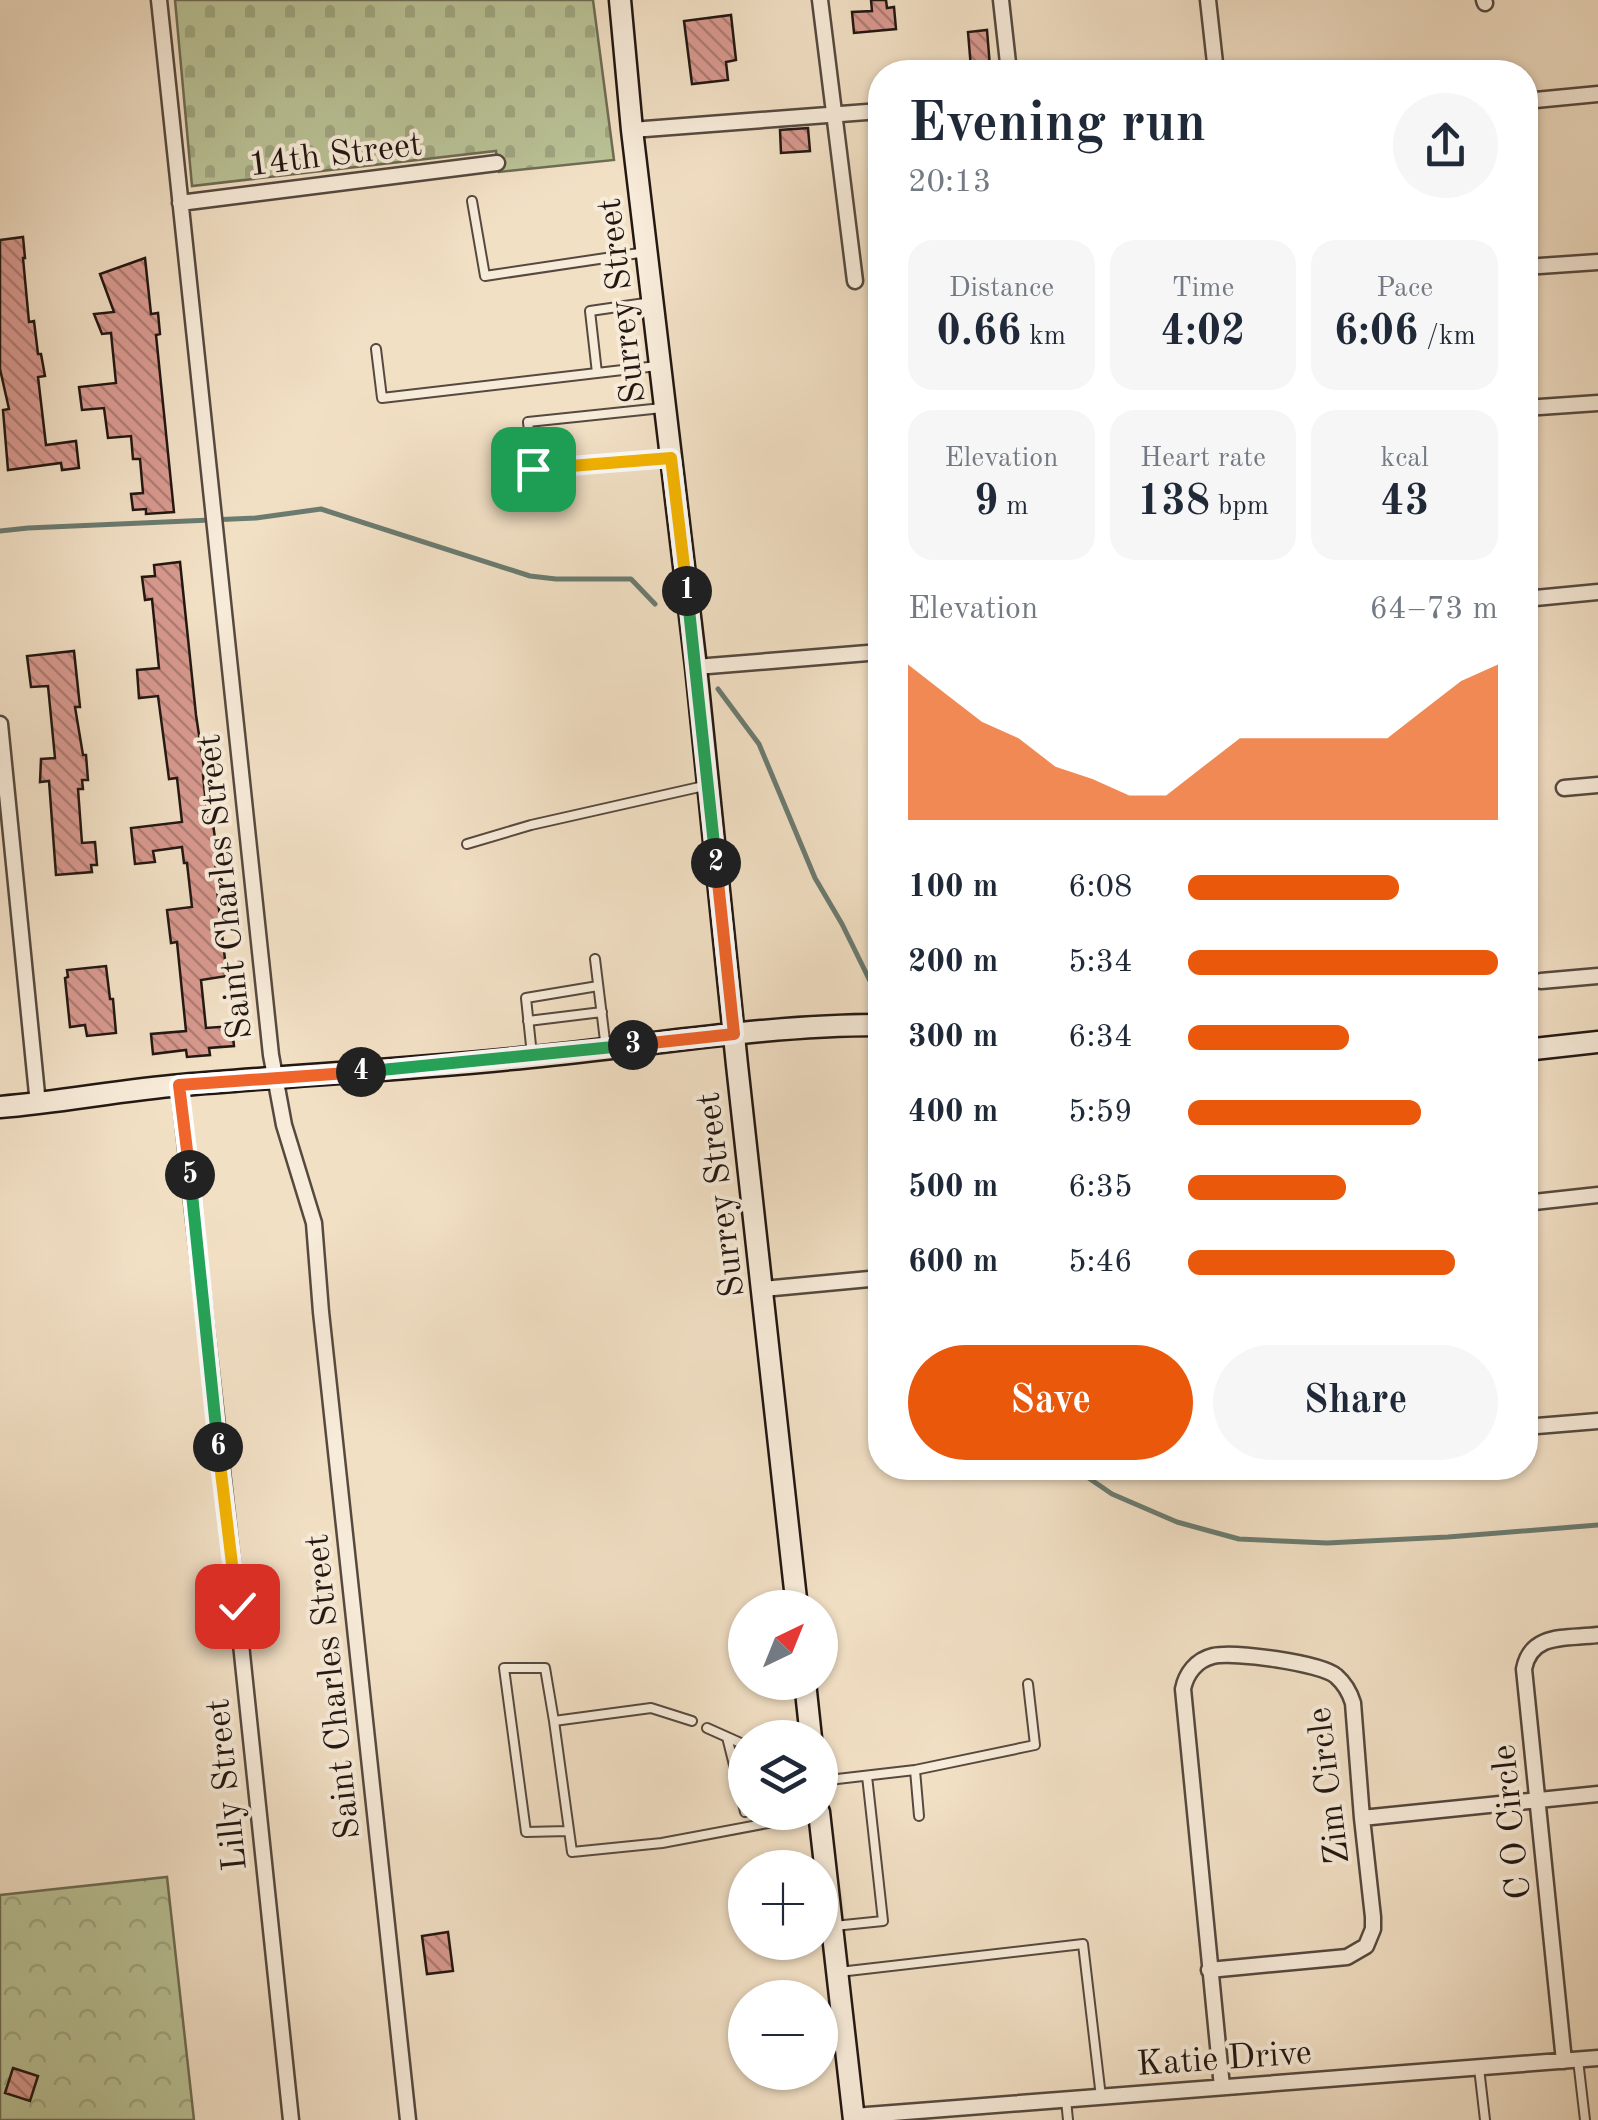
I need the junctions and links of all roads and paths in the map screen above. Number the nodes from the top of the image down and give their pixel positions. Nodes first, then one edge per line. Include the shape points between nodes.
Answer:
1 (159, 0) edge
2 (620, 0) edge
3 (820, 0) edge
4 (1002, 0) edge
5 (1208, 0) edge
6 (1009, 60) edge
7 (1215, 60) edge
8 (1598, 94) edge
9 (1538, 100) edge
10 (868, 112) edge
11 (833, 116) junction
12 (632, 130) junction
13 (498, 163) dead end
14 (472, 201) dead end
15 (180, 203) junction
16 (646, 252) junction
17 (1598, 262) edge
18 (1538, 266) edge
19 (855, 281) dead end
20 (652, 302) junction
21 (376, 350) dead end
22 (660, 366) junction
23 (597, 373) junction
24 (1598, 403) edge
25 (1538, 407) edge
26 (665, 408) junction
27 (671, 458) junction
28 (1598, 592) edge
29 (1538, 598) edge
30 (868, 653) edge
31 (696, 667) junction
32 (0, 724) edge
33 (708, 785) junction
34 (1598, 785) edge
35 (1564, 788) dead end
36 (5, 816) edge
37 (467, 844) dead end
38 (595, 958) dead end
39 (1598, 976) edge
40 (1541, 981) dead end
41 (598, 986) junction
42 (602, 1012) junction
43 (528, 1022) junction
44 (868, 1026) edge
45 (734, 1034) junction
46 (1598, 1042) edge
47 (606, 1048) junction
48 (1538, 1049) edge
49 (532, 1057) junction
50 (274, 1080) junction
51 (179, 1085) junction
52 (38, 1104) junction
53 (0, 1107) edge
54 (1598, 1196) edge
55 (1538, 1202) edge
56 (868, 1279) edge
57 (763, 1290) junction
58 (1598, 1421) edge
59 (1538, 1426) edge
60 (796, 1590) edge
61 (1598, 1635) edge
62 (1028, 1684) dead end
63 (554, 1721) junction
64 (692, 1721) dead end
65 (707, 1728) dead end
66 (727, 1737) edge
67 (915, 1770) junction
68 (867, 1776) junction
69 (838, 1779) edge
70 (1598, 1794) edge
71 (1538, 1801) junction
72 (919, 1816) dead end
73 (1362, 1818) junction
74 (737, 1830) edge
75 (568, 1831) junction
76 (838, 1925) edge
77 (835, 1960) edge
78 (1209, 1970) junction
79 (836, 1972) junction
80 (1598, 2058) edge
81 (1571, 2060) junction
82 (1479, 2068) junction
83 (1222, 2087) junction
84 (1101, 2097) junction
85 (1066, 2100) junction
86 (854, 2118) edge
87 (291, 2120) edge
88 (408, 2120) edge
89 (1068, 2120) edge
90 (1484, 2120) edge
91 (1584, 2120) edge

1 - 15 street, Saint Charles Street
2 - 12 street, Surrey Street
3 - 11 street
4 - 6 street
5 - 7 street
8 - 9 street
10 - 11 street
11 - 12 street
11 - 19 street
12 - 16 street, Surrey Street
13 - 15 street, 14th Street
14 - 16 lane via 485,276
15 - 50 street, Saint Charles Street
16 - 20 street, Surrey Street
17 - 18 street
20 - 22 street, Surrey Street
20 - 23 lane via 590,311
21 - 23 lane via 382,398
22 - 23 lane
22 - 26 street, Surrey Street
24 - 25 street
26 - 27 street, Surrey Street
26 - 27 lane via 528,422 533,469
27 - 31 street, Surrey Street
28 - 29 street
30 - 31 street
31 - 33 street, Surrey Street
32 - 36 street
33 - 37 lane
33 - 45 street, Surrey Street
34 - 35 street
36 - 52 street
38 - 41 lane
39 - 40 street
41 - 42 lane
41 - 43 lane via 526,998
42 - 43 lane
42 - 47 lane
43 - 49 lane
44 - 45 street
45 - 47 street
45 - 57 street, Surrey Street
46 - 48 street
47 - 49 street
49 - 50 street
50 - 51 street
50 - 88 street, Saint Charles Street via 314,1223
51 - 52 street
51 - 87 street, Lilly Street
52 - 53 street
54 - 55 street
56 - 57 street
57 - 60 street, Surrey Street
58 - 59 street
61 - 71 street, C O Circle via 1538,1643 1526,1658
62 - 67 lane via 1035,1745
63 - 64 lane via 650,1708
63 - 75 lane
63 - 75 lane via 545,1668 504,1668 526,1832
65 - 66 lane
67 - 68 lane
67 - 72 lane
68 - 69 lane
68 - 76 lane via 883,1921
70 - 71 street
71 - 73 street
71 - 81 street, C O Circle
73 - 78 street, Zim Circle via 1374,1917 1366,1946 1347,1956
73 - 78 street, Zim Circle via 1352,1703 1337,1676 1310,1664 1225,1655 1210,1656 1191,1670 1182,1702
74 - 75 lane via 572,1852
77 - 79 street
78 - 83 street, Zim Circle
79 - 84 lane via 1083,1944
79 - 86 street
80 - 81 street, Katie Drive
81 - 82 street, Katie Drive
81 - 91 lane
82 - 83 street, Katie Drive
82 - 90 lane
83 - 84 street, Katie Drive
84 - 85 street, Katie Drive
85 - 86 street, Katie Drive
85 - 89 lane

